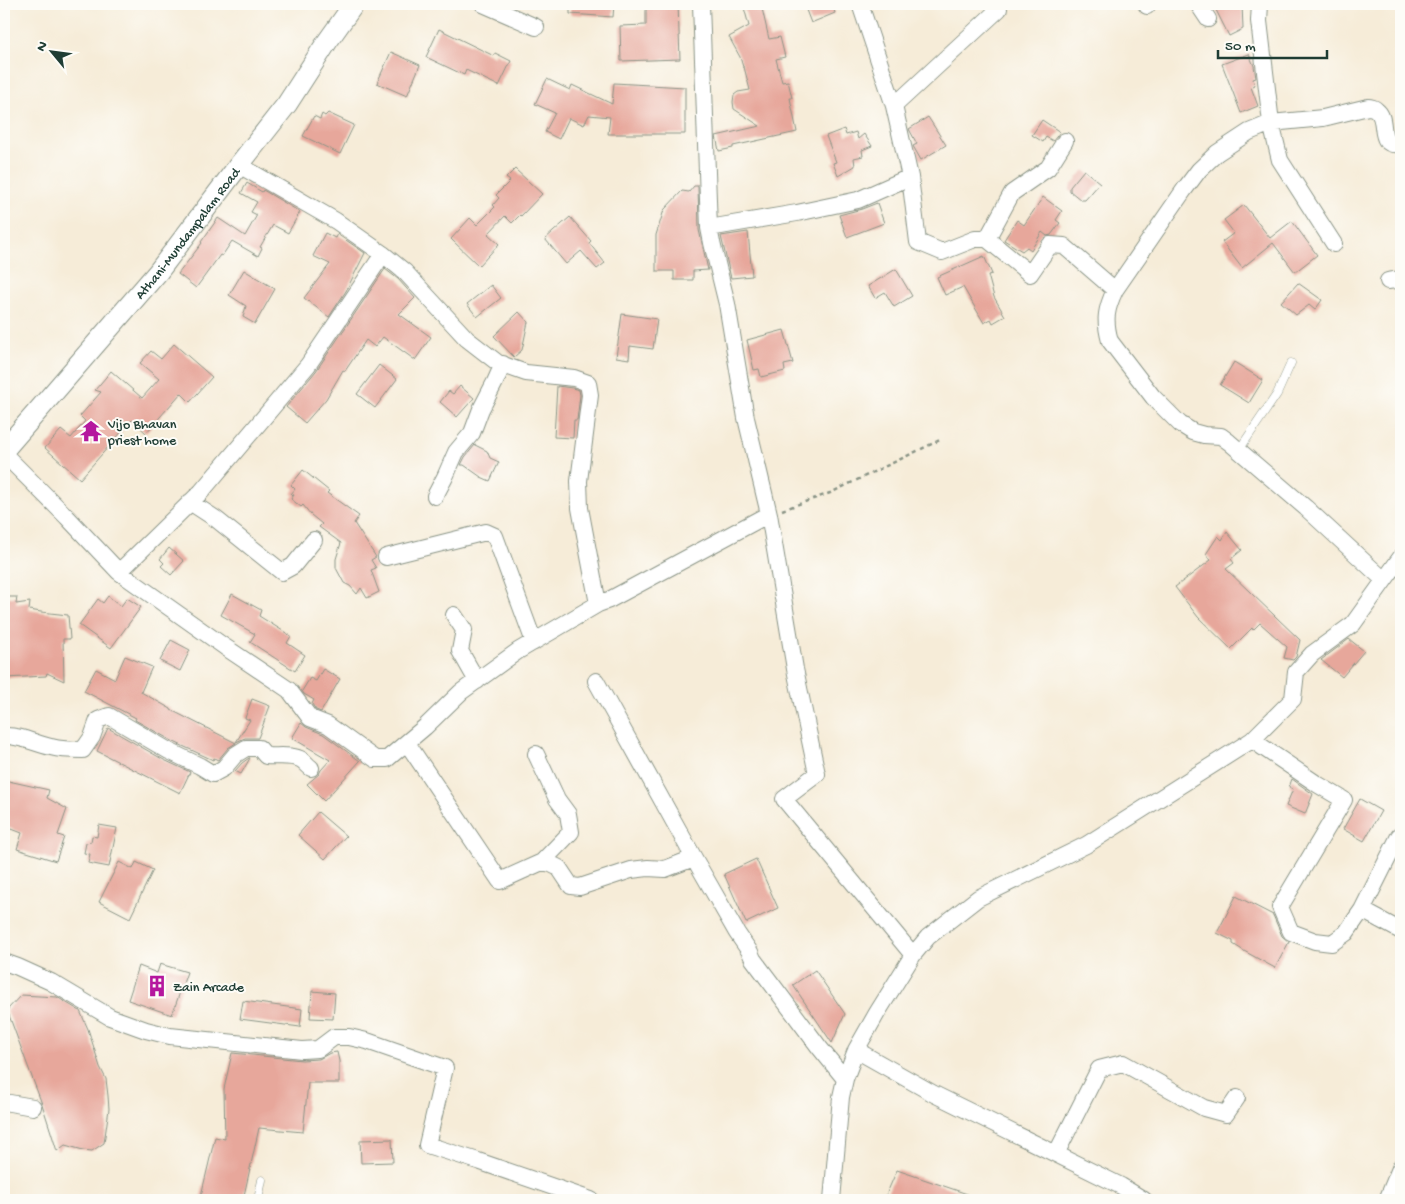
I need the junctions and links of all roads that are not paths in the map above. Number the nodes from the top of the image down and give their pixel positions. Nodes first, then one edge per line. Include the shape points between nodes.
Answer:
1 (354, 4) edge
2 (482, 4) edge
3 (702, 4) edge
4 (860, 4) edge
5 (1198, 4) edge
6 (1260, 4) edge
7 (999, 9) dead end
8 (1208, 19) dead end
9 (536, 27) dead end
10 (894, 106) junction
11 (1271, 123) junction
12 (1065, 142) dead end
13 (1401, 144) edge
14 (239, 165) junction
15 (910, 177) junction
16 (710, 228) junction
17 (987, 239) junction
18 (1334, 244) dead end
19 (383, 254) junction
20 (1115, 290) junction
21 (1291, 363) dead end
22 (503, 364) junction
23 (4, 450) edge
24 (1239, 450) junction
25 (4, 454) edge
26 (435, 496) dead end
27 (190, 502) junction
28 (769, 514) junction
29 (314, 540) dead end
30 (386, 557) dead end
31 (1401, 557) edge
32 (119, 572) junction
33 (1384, 580) junction
34 (598, 604) junction
35 (454, 615) dead end
36 (534, 642) junction
37 (477, 681) junction
38 (596, 681) dead end
39 (4, 736) edge
40 (1252, 740) junction
41 (407, 743) junction
42 (536, 754) dead end
43 (311, 768) dead end
44 (1399, 836) dead end
45 (694, 858) junction
46 (542, 862) junction
47 (1362, 910) junction
48 (1401, 931) edge
49 (913, 955) junction
50 (4, 962) edge
51 (856, 1050) junction
52 (845, 1079) junction
53 (1237, 1098) dead end
54 (4, 1102) edge
55 (33, 1106) dead end
56 (1056, 1154) junction
57 (1401, 1166) edge
58 (262, 1180) dead end
59 (258, 1200) edge
60 (591, 1200) edge
61 (832, 1200) edge
62 (1144, 1200) edge
63 (1387, 1200) edge

1 - 14 street, Athani-Mundampalam Road via 287,104
2 - 9 street
3 - 16 street
4 - 10 street
5 - 8 street
6 - 11 street via 1259,21
7 - 10 street
10 - 15 street
11 - 13 street via 1323,118 1368,107 1380,114 1389,143
11 - 18 street via 1280,160
11 - 20 street via 1249,132 1200,170
12 - 17 street via 1048,168 1012,193
14 - 19 street via 336,221
14 - 23 street, Athani-Mundampalam Road via 158,272
15 - 16 street via 858,200
15 - 17 street via 918,242 942,252 975,239
16 - 28 street via 746,418
17 - 20 street via 1030,274 1050,245 1064,246
19 - 22 street via 405,272 467,340
19 - 27 street via 308,365
20 - 24 street via 1106,318 1110,341 1137,376 1180,424 1193,432 1221,436
21 - 24 lane via 1277,394
22 - 26 street via 472,432 456,452
22 - 34 street via 526,373 574,378 588,383 590,395 579,481 580,508
24 - 33 street
25 - 32 street
27 - 29 street via 282,572 293,566
27 - 32 street
28 - 34 street
28 - 49 street via 794,668 817,774 784,799
30 - 36 street via 486,532 495,536
31 - 33 street
32 - 41 street via 289,690 310,718 328,725 375,760 388,759
33 - 40 street via 1353,624 1312,654 1296,672 1293,699
34 - 36 street
35 - 37 street via 464,630 460,651
36 - 37 street
37 - 41 street
38 - 45 street
39 - 43 street via 51,747 84,750 98,720 108,716 213,774 246,748 259,748 266,756 293,756
40 - 47 street via 1344,800 1280,907 1291,932 1332,944 1346,933
40 - 49 street via 1086,845 978,898 928,938
41 - 46 street via 500,881
42 - 46 street via 568,814 571,832
44 - 47 street
45 - 46 street via 664,869 631,870 580,887 571,886 559,868
45 - 52 street via 753,960
47 - 48 street
49 - 51 street
50 - 60 street via 51,982 110,1017 170,1036 302,1050 318,1048 334,1037 349,1037 445,1068 427,1145
51 - 52 street
51 - 56 street via 934,1094
52 - 61 street
53 - 56 street via 1226,1114 1204,1108 1123,1063 1099,1069
54 - 55 street
56 - 62 street
57 - 63 street
58 - 59 lane

